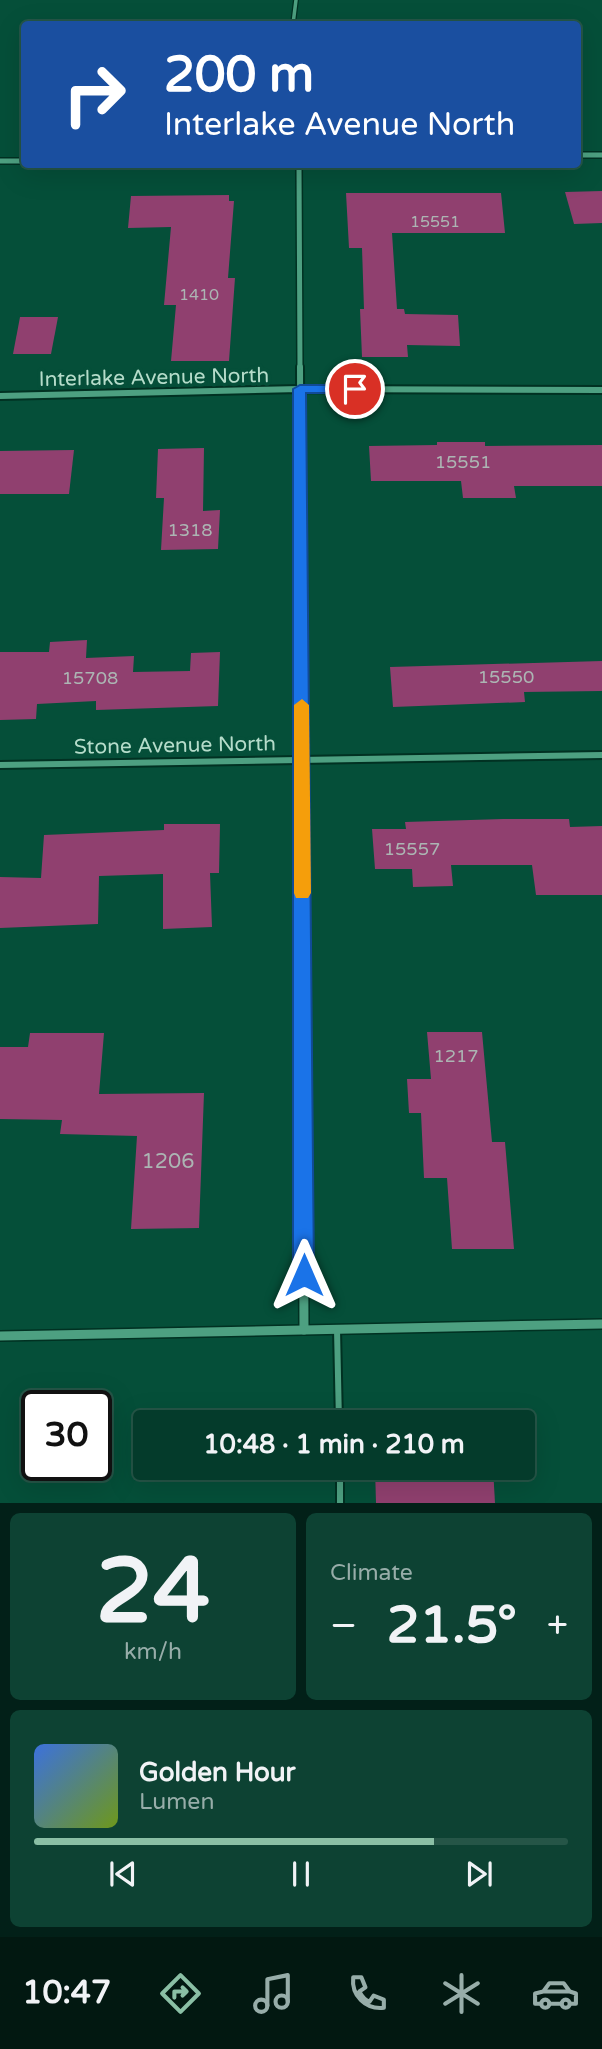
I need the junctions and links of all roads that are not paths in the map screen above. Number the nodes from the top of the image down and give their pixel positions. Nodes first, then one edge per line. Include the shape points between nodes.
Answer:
1 (296, 0) edge
2 (293, 21) edge
3 (581, 155) edge
4 (602, 155) edge
5 (0, 161) edge
6 (21, 161) edge
7 (299, 168) edge
8 (300, 389) junction
9 (602, 390) edge
10 (0, 396) edge
11 (602, 755) edge
12 (302, 761) junction
13 (0, 765) edge
14 (602, 1324) edge
15 (337, 1329) junction
16 (304, 1330) junction
17 (0, 1336) edge
18 (339, 1410) edge
19 (340, 1480) edge
20 (340, 1503) edge

1 - 2 lane
3 - 4 street
5 - 6 street
7 - 8 street
8 - 9 street, Interlake Avenue North
8 - 10 street, Interlake Avenue North
8 - 12 street
11 - 12 street, Stone Avenue North
12 - 13 street, Stone Avenue North
12 - 16 street
14 - 15 street
15 - 16 street
15 - 18 lane
16 - 17 street
19 - 20 lane

